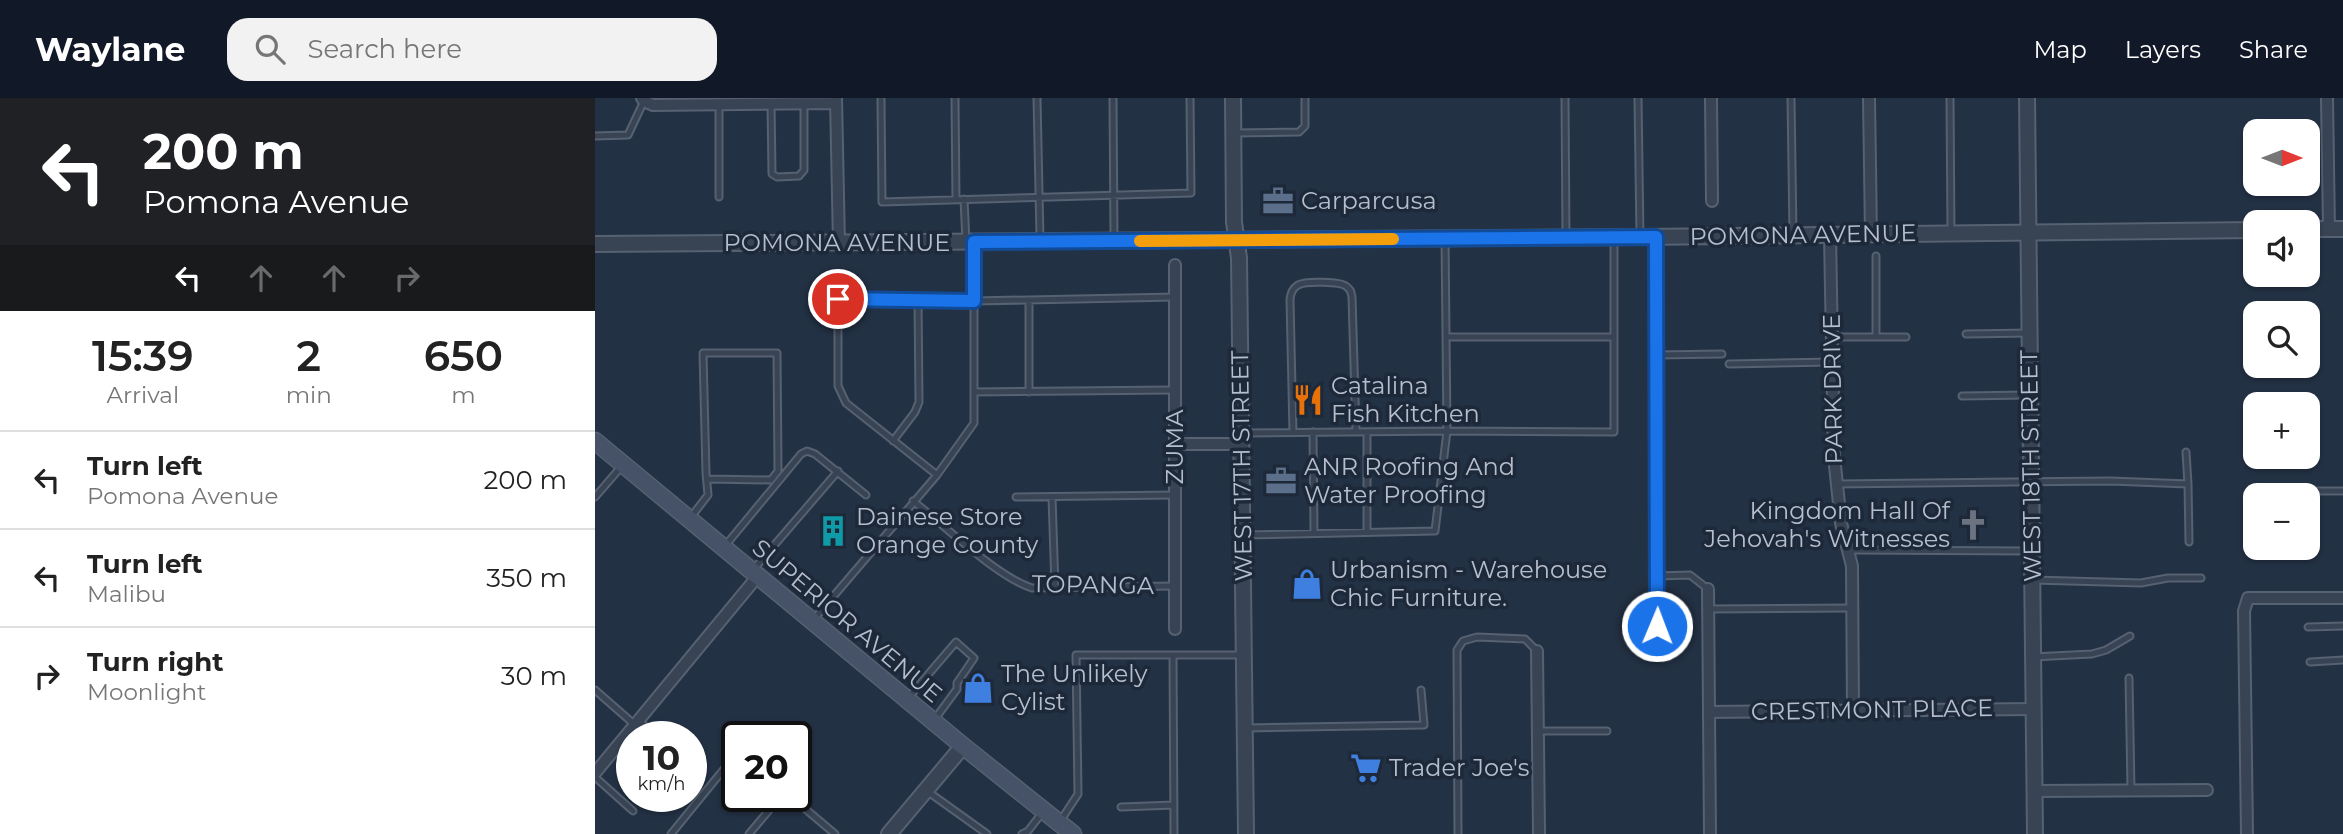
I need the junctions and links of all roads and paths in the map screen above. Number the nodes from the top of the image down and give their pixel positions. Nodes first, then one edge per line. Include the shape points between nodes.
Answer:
1 (881, 98) edge
2 (955, 98) edge
3 (1037, 98) edge
4 (1113, 98) edge
5 (1190, 98) edge
6 (1233, 98) edge
7 (1305, 98) edge
8 (1565, 98) edge
9 (1638, 98) edge
10 (1711, 98) edge
11 (1791, 98) edge
12 (1869, 98) edge
13 (1950, 98) edge
14 (2027, 98) edge
15 (2327, 98) edge
16 (643, 100) edge
17 (836, 100) edge
18 (771, 103) junction
19 (804, 103) junction
20 (719, 104) junction
21 (1233, 133) junction
22 (595, 136) edge
23 (1114, 195) junction
24 (719, 197) dead end
25 (1039, 197) junction
26 (964, 199) junction
27 (956, 200) junction
28 (1712, 201) dead end
29 (2336, 229) edge
30 (2243, 230) edge
31 (2028, 232) junction
32 (1951, 233) junction
33 (1793, 235) junction
34 (1830, 235) junction
35 (1871, 235) junction
36 (1566, 237) junction
37 (1614, 237) junction
38 (1640, 237) junction
39 (1656, 237) junction
40 (1445, 238) junction
41 (1237, 240) junction
42 (1114, 241) junction
43 (970, 242) junction
44 (1040, 242) junction
45 (595, 244) edge
46 (839, 244) junction
47 (1876, 256) dead end
48 (1175, 265) dead end
49 (1175, 297) junction
50 (918, 299) junction
51 (1028, 300) junction
52 (974, 301) junction
53 (2029, 333) junction
54 (1966, 334) dead end
55 (1446, 337) junction
56 (1614, 337) junction
57 (1832, 337) junction
58 (1876, 337) junction
59 (1906, 337) dead end
60 (1722, 354) dead end
61 (1657, 355) junction
62 (1832, 362) junction
63 (1729, 363) dead end
64 (1175, 390) junction
65 (974, 392) junction
66 (1028, 392) junction
67 (2030, 395) junction
68 (1962, 396) dead end
69 (1447, 431) junction
70 (1313, 432) junction
71 (1356, 432) junction
72 (1367, 432) junction
73 (1293, 433) junction
74 (1241, 439) junction
75 (893, 440) junction
76 (595, 441) edge
77 (1175, 444) junction
78 (2186, 452) dead end
79 (623, 464) junction
80 (838, 471) junction
81 (937, 475) junction
82 (707, 479) junction
83 (1836, 484) junction
84 (2032, 484) junction
85 (2188, 484) junction
86 (2320, 491) edge
87 (2343, 491) edge
88 (866, 495) dead end
89 (1175, 495) junction
90 (1052, 496) junction
91 (595, 497) edge
92 (1016, 497) dead end
93 (913, 501) junction
94 (689, 520) junction
95 (1367, 532) junction
96 (1314, 533) junction
97 (1242, 535) junction
98 (2189, 542) dead end
99 (723, 548) junction
100 (1850, 550) junction
101 (2032, 551) junction
102 (755, 574) junction
103 (1657, 576) junction
104 (2201, 578) dead end
105 (2033, 580) junction
106 (1175, 586) junction
107 (1055, 587) junction
108 (1708, 589) joint
109 (2343, 598) edge
110 (1852, 608) junction
111 (1708, 609) junction
112 (812, 622) junction
113 (1657, 626) dead end
114 (2343, 626) edge
115 (2308, 627) dead end
116 (1175, 629) dead end
117 (2130, 636) dead end
118 (1537, 651) joint
119 (1173, 655) junction
120 (1244, 655) junction
121 (2033, 657) junction
122 (2343, 660) edge
123 (2309, 662) dead end
124 (2129, 678) dead end
125 (595, 690) edge
126 (1421, 690) dead end
127 (906, 699) junction
128 (2034, 709) junction
129 (1853, 710) junction
130 (1709, 712) junction
131 (636, 721) edge
132 (638, 721) edge
133 (933, 722) junction
134 (1246, 728) junction
135 (1538, 731) junction
136 (1607, 731) dead end
137 (963, 746) junction
138 (616, 748) edge
139 (721, 773) edge
140 (595, 775) edge
141 (926, 790) junction
142 (2131, 790) junction
143 (2207, 790) dead end
144 (2034, 791) junction
145 (616, 795) edge
146 (1174, 805) junction
147 (1121, 807) dead end
148 (1044, 810) junction
149 (768, 812) edge
150 (807, 812) edge
151 (1059, 823) junction
152 (830, 833) edge
153 (671, 834) edge
154 (749, 834) edge
155 (889, 834) edge
156 (987, 834) edge
157 (1022, 834) edge
158 (1073, 834) edge
159 (1174, 834) edge
160 (1246, 834) edge
161 (1458, 834) edge
162 (1539, 834) edge
163 (1710, 834) edge
164 (2035, 834) edge
165 (2247, 834) edge

1 - 27 lane via 882,202
2 - 27 lane
3 - 25 lane
4 - 23 lane
5 - 23 lane via 1191,193
6 - 21 street, WEST 17TH STREET
7 - 21 lane via 1305,126 1299,132
8 - 36 lane
9 - 38 lane
10 - 28 street
11 - 33 lane
12 - 35 street
13 - 32 lane
14 - 31 street, WEST 18TH STREET
15 - 29 street
16 - 20 street via 653,105
16 - 22 lane via 628,135
17 - 19 street
17 - 46 street
18 - 19 street
18 - 19 lane via 772,174 781,177 799,176 804,170
18 - 20 street
20 - 24 lane
21 - 41 street, WEST 17TH STREET
23 - 25 lane
23 - 42 lane
25 - 26 lane
25 - 44 lane
26 - 27 lane
26 - 43 lane
30 - 31 street, POMONA AVENUE
31 - 32 street, POMONA AVENUE
31 - 53 street, WEST 18TH STREET
32 - 35 street, POMONA AVENUE
33 - 34 street, POMONA AVENUE
33 - 39 street, POMONA AVENUE
34 - 35 street, POMONA AVENUE
34 - 57 street, PARK DRIVE
36 - 37 street, POMONA AVENUE
36 - 40 street, POMONA AVENUE
37 - 38 street, POMONA AVENUE
37 - 56 lane
38 - 39 street, POMONA AVENUE
39 - 61 lane
40 - 41 street, POMONA AVENUE
40 - 55 lane
41 - 42 street, POMONA AVENUE
41 - 74 street, WEST 17TH STREET
42 - 44 street, POMONA AVENUE
43 - 44 street, POMONA AVENUE
43 - 46 street, POMONA AVENUE
43 - 52 lane
45 - 46 street, POMONA AVENUE
47 - 58 lane
48 - 49 street, ZUMA
49 - 51 lane
49 - 64 street, ZUMA
50 - 52 lane
50 - 75 lane via 919,402
50 - 75 lane via 838,299 838,386 846,403
51 - 52 lane
51 - 66 lane
52 - 65 lane
53 - 54 lane
53 - 67 street, WEST 18TH STREET
55 - 56 lane
55 - 69 lane
56 - 69 lane via 1614,432
57 - 58 lane
57 - 62 street, PARK DRIVE
58 - 59 lane
60 - 61 lane
61 - 103 lane
62 - 63 lane
62 - 83 street, PARK DRIVE
64 - 66 lane
64 - 77 street, ZUMA
65 - 66 lane
65 - 81 lane via 974,423
67 - 68 lane
67 - 84 street, WEST 18TH STREET
69 - 72 lane
69 - 95 lane via 1435,531
70 - 71 lane
70 - 73 lane
70 - 96 lane
71 - 72 lane
71 - 73 lane via 1353,297 1343,284 1302,283 1291,291 1290,299
72 - 95 lane
73 - 74 lane
74 - 77 street
74 - 97 street, WEST 17TH STREET
75 - 81 lane
76 - 79 main road, SUPERIOR AVENUE
77 - 89 street, ZUMA
78 - 85 lane
79 - 91 lane
79 - 94 main road, SUPERIOR AVENUE
80 - 88 lane
80 - 99 lane via 815,454 801,454
80 - 102 lane
81 - 93 lane
82 - 82 lane via 771,480 778,471 777,353 703,354
82 - 94 lane via 708,495
83 - 84 lane
83 - 100 street, PARK DRIVE
84 - 85 lane
84 - 101 street, WEST 18TH STREET
85 - 98 lane
86 - 87 lane
89 - 90 lane
89 - 106 street, ZUMA
90 - 92 lane
90 - 107 lane
93 - 107 lane, TOPANGA via 1021,584
93 - 112 lane
94 - 99 main road, SUPERIOR AVENUE
95 - 96 lane
96 - 97 lane
97 - 120 street, WEST 17TH STREET
99 - 102 main road, SUPERIOR AVENUE
100 - 101 lane
100 - 110 street, PARK DRIVE
101 - 105 street, WEST 18TH STREET
102 - 112 main road, SUPERIOR AVENUE
102 - 132 street
103 - 108 lane via 1691,575
103 - 113 lane
104 - 105 lane via 2141,583
105 - 121 street, WEST 18TH STREET
106 - 107 lane, TOPANGA
106 - 116 street, ZUMA
108 - 111 street
109 - 165 street via 2248,598 2244,611
110 - 111 lane
110 - 129 street, PARK DRIVE
111 - 130 street
112 - 127 main road, SUPERIOR AVENUE
114 - 115 lane
117 - 121 lane via 2092,654
118 - 135 street
118 - 161 lane via 1525,639 1477,636 1463,641 1457,650
119 - 120 lane
119 - 146 lane
119 - 151 lane via 1076,655 1078,794
120 - 134 street, WEST 17TH STREET
121 - 128 street, WEST 18TH STREET
122 - 123 lane
124 - 142 lane
125 - 131 lane
126 - 134 lane via 1424,724
127 - 133 main road, SUPERIOR AVENUE
127 - 133 lane via 956,642 974,659
128 - 129 street, CRESTMONT PLACE
128 - 144 street, WEST 18TH STREET
129 - 130 street, CRESTMONT PLACE
130 - 163 street
133 - 137 main road, SUPERIOR AVENUE
134 - 160 street, WEST 17TH STREET
135 - 136 lane
135 - 162 street
137 - 141 street
137 - 148 main road, SUPERIOR AVENUE
138 - 140 street
139 - 153 lane
140 - 145 lane
141 - 155 street
141 - 156 lane
142 - 143 street
142 - 144 street
144 - 164 street, WEST 18TH STREET
146 - 147 lane
146 - 159 lane
148 - 151 main road, SUPERIOR AVENUE
148 - 157 lane
149 - 154 lane
150 - 152 lane
151 - 158 main road, SUPERIOR AVENUE

